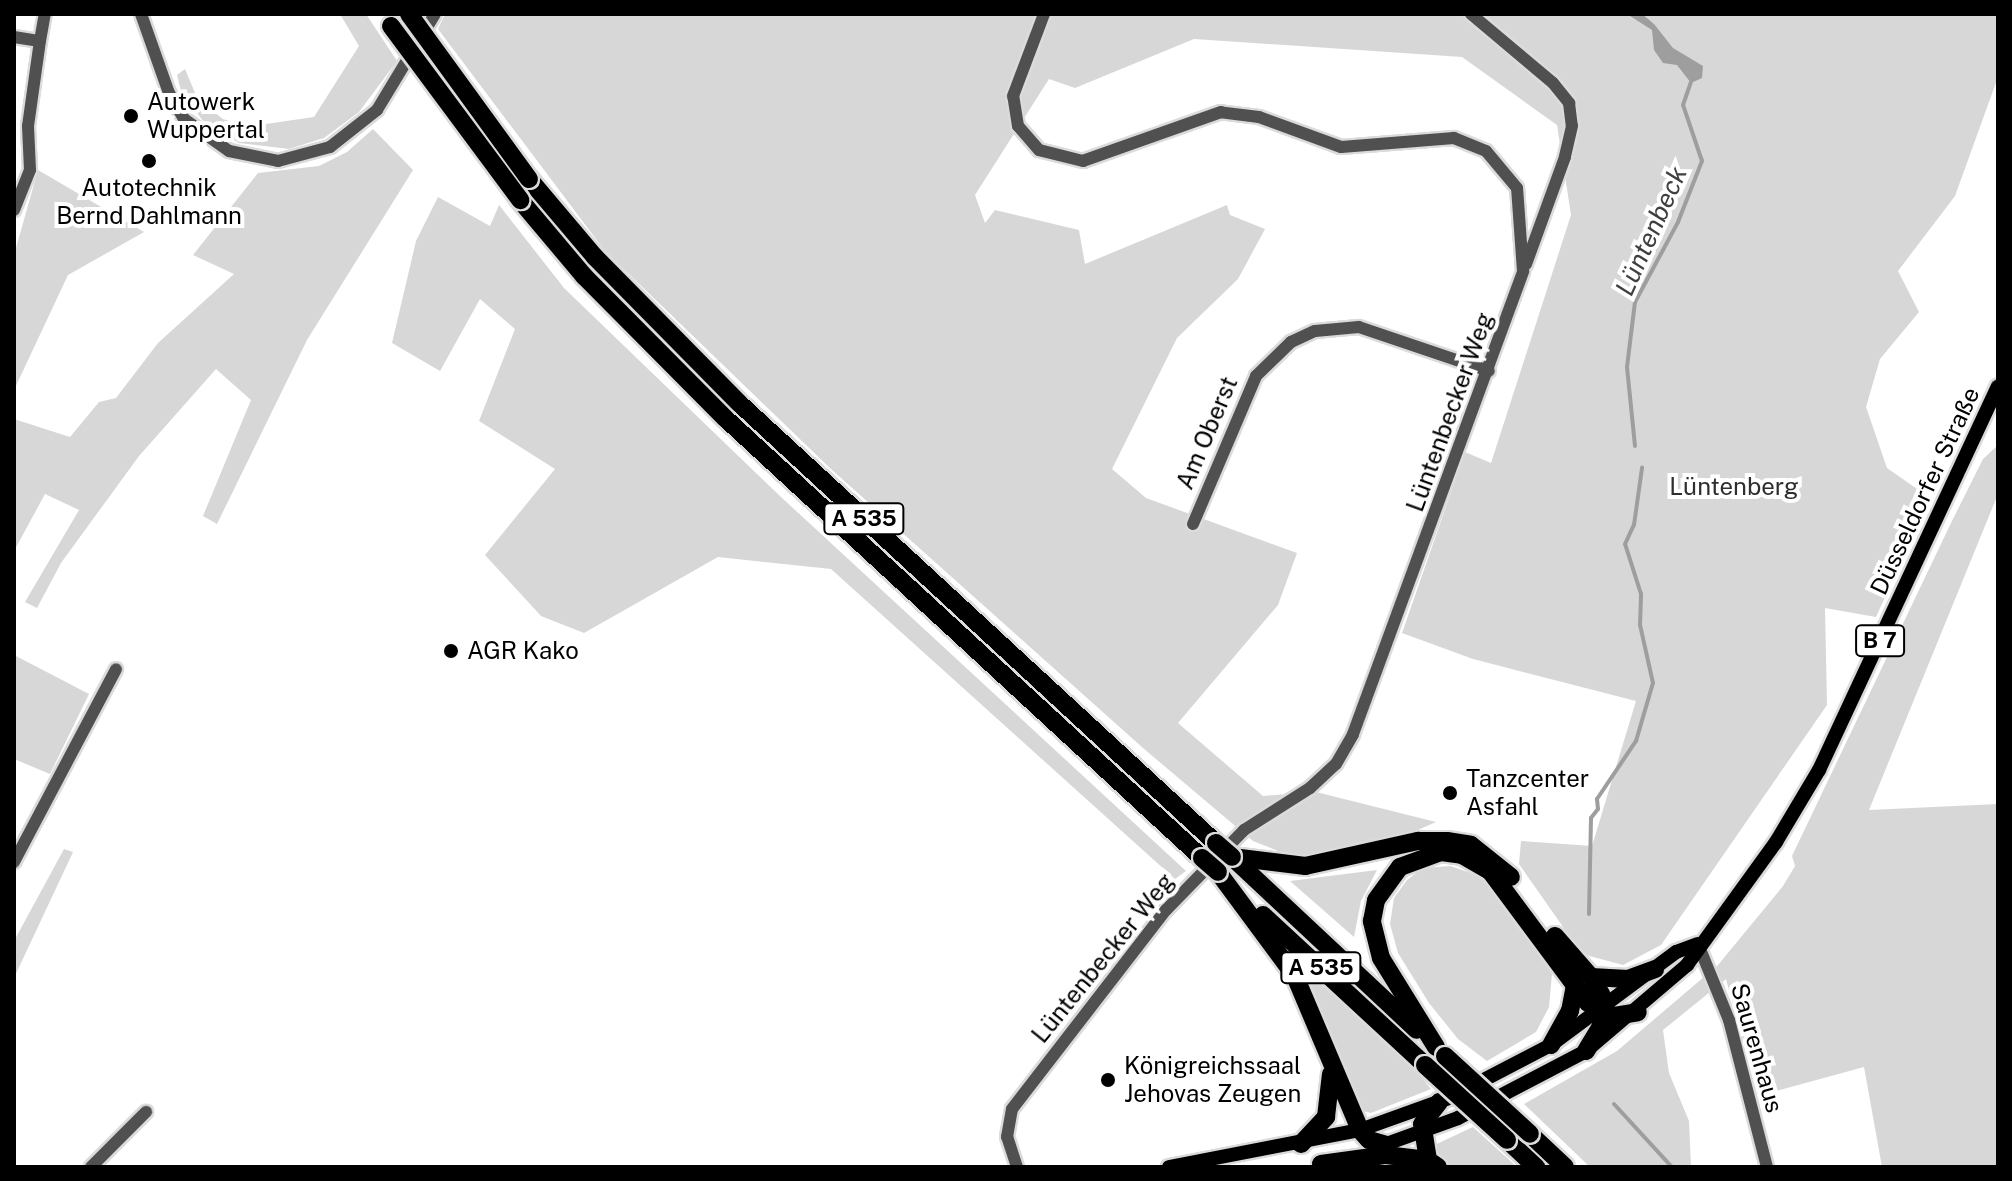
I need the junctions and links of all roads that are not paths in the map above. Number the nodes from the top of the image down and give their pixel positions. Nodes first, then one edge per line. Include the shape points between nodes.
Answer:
1 (45, 14) edge
2 (141, 14) edge
3 (409, 14) edge
4 (435, 14) edge
5 (1044, 14) edge
6 (1471, 14) edge
7 (388, 20) edge
8 (14, 37) edge
9 (40, 41) junction
10 (14, 210) edge
11 (1523, 271) junction
12 (1489, 371) junction
13 (1998, 387) edge
14 (1193, 524) dead end
15 (116, 669) dead end
16 (1232, 857) junction
17 (14, 862) edge
18 (1218, 872) junction
19 (1698, 944) junction
20 (1655, 969) junction
21 (1583, 981) junction
22 (1601, 1012) junction
23 (1638, 1012) junction
24 (1551, 1045) junction
25 (1586, 1051) junction
26 (1441, 1052) junction
27 (1330, 1060) junction
28 (1439, 1102) junction
29 (146, 1112) dead end
30 (1360, 1130) junction
31 (1420, 1134) junction
32 (1301, 1144) junction
33 (1386, 1145) junction
34 (1433, 1164) edge
35 (93, 1166) edge
36 (1315, 1166) edge
37 (1017, 1167) edge
38 (1169, 1167) edge
39 (1536, 1167) edge
40 (1565, 1167) edge
41 (1767, 1167) edge

1 - 9 street
2 - 4 street via 169,93 184,119 229,151 278,161 330,147 377,110
3 - 16 highway, A 535, bridge via 529,179 605,268 739,403
5 - 11 street, Lüntenbecker Weg via 1013,96 1018,126 1039,150 1083,161 1221,112 1259,117 1341,147 1454,138 1499,161 1517,188
6 - 11 street via 1553,83 1569,103 1572,126 1565,157
7 - 18 highway, A 535, bridge via 520,200 584,276 704,398
8 - 9 street
9 - 10 street via 28,126 30,170
11 - 12 street, Lüntenbecker Weg
12 - 14 street, Am Oberst via 1359,327 1315,331 1291,342 1256,376
12 - 37 street, Lüntenbecker Weg via 1398,619 1336,764 1310,788 1244,830 1166,910 1012,1109 1007,1137
13 - 19 main road, Düsseldorfer Straße / B 7 via 1819,770 1776,842
15 - 17 street
16 - 21 highway via 1305,866 1418,841 1471,845 1515,881
16 - 26 highway, A 535
18 - 27 highway via 1295,976
18 - 39 highway, A 535, bridge
19 - 20 main road, Düsseldorfer Straße / B 7 via 1676,952
19 - 23 main road, Düsseldorfer Straße / B 7 via 1687,965
19 - 41 street, Saurenhaus via 1729,1020
20 - 21 highway via 1628,979
20 - 22 main road, Düsseldorfer Straße / B 7
21 - 22 highway via 1601,994
21 - 24 highway
21 - 26 highway via 1490,871 1462,855 1441,852 1417,858 1400,867 1376,900 1374,939
22 - 23 highway
22 - 24 main road, Düsseldorfer Straße / B 7
22 - 25 highway via 1601,1026
23 - 25 main road, Düsseldorfer Straße / B 7
24 - 28 main road, Düsseldorfer Straße / B 7
25 - 31 main road, Düsseldorfer Straße / B 7 via 1495,1101
26 - 40 highway, A 535, bridge
27 - 30 highway
27 - 32 highway via 1330,1105
28 - 30 main road, Düsseldorfer Straße / B 7
28 - 31 highway
29 - 35 street
30 - 32 main road, Düsseldorfer Straße / B 7
30 - 33 highway via 1369,1140
31 - 33 main road, Düsseldorfer Straße / B 7
31 - 34 highway
32 - 38 main road, Düsseldorfer Straße / B 7
33 - 36 main road, Düsseldorfer Straße / B 7
34 - 36 highway via 1386,1155

